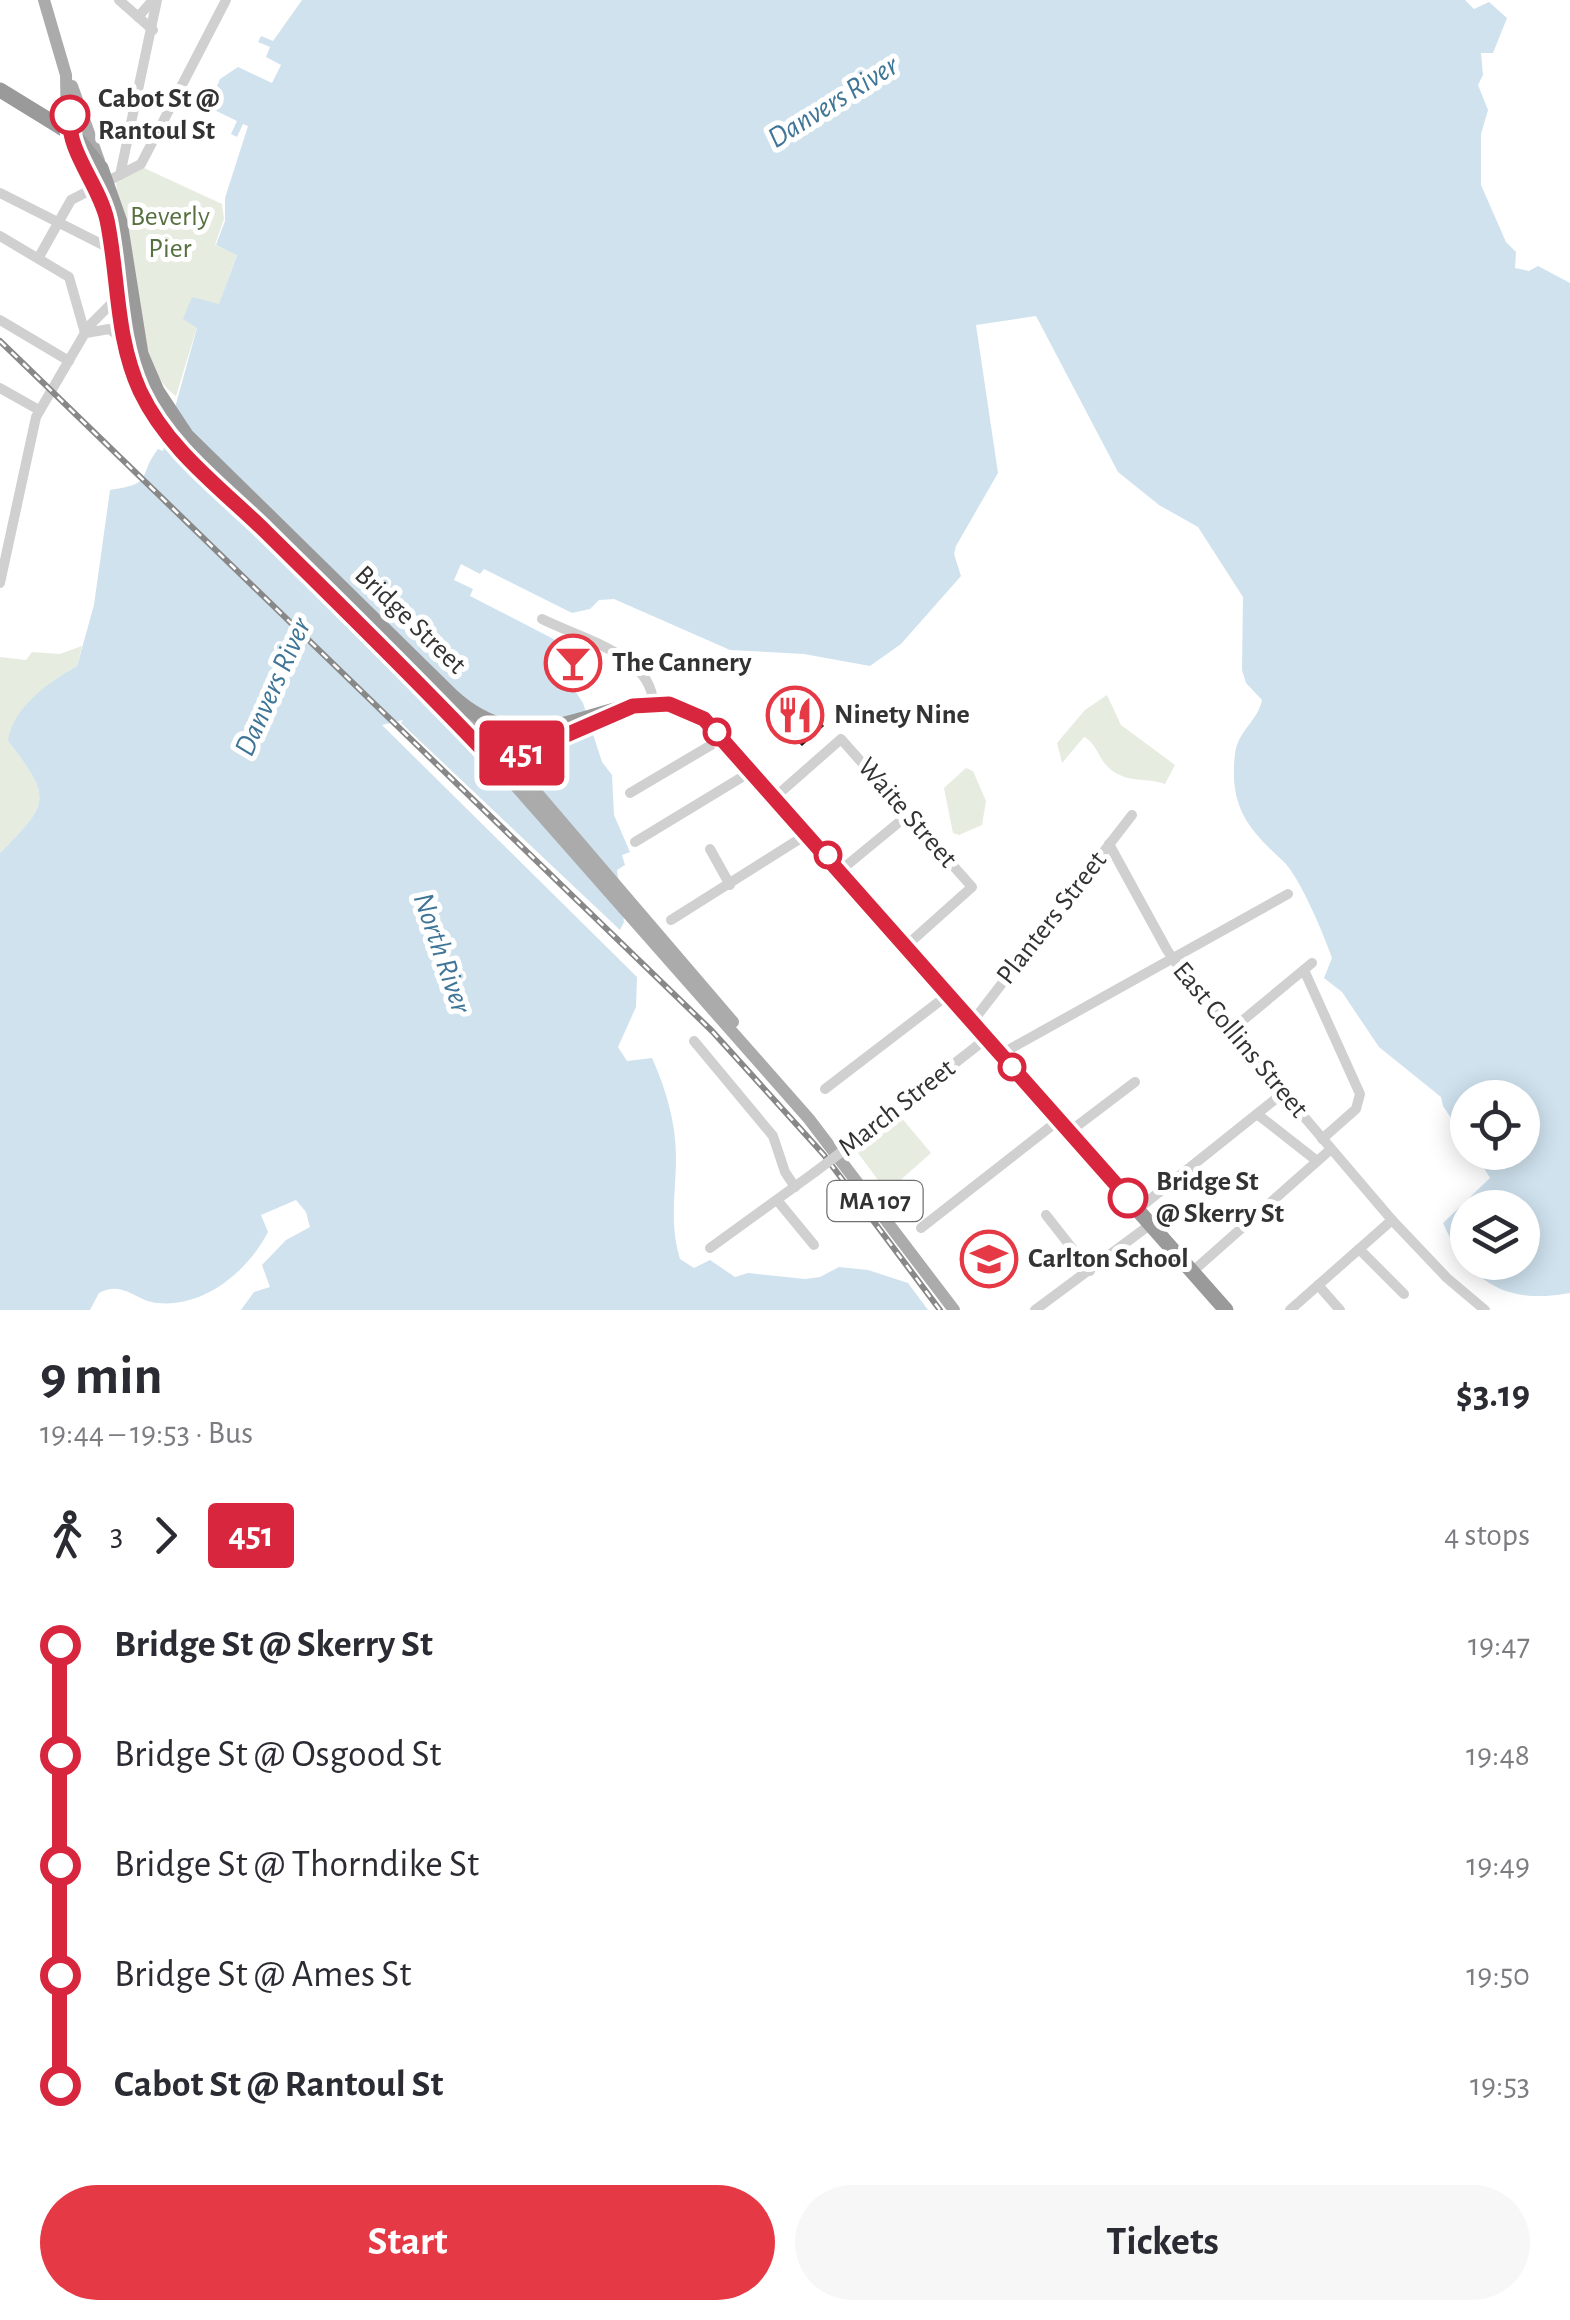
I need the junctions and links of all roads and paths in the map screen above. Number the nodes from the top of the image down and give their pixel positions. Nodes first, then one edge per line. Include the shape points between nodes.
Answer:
1 (44, 0) edge
2 (119, 0) edge
3 (155, 0) edge
4 (226, 0) edge
5 (138, 17) junction
6 (153, 30) junction
7 (66, 75) junction
8 (0, 90) edge
9 (68, 130) junction
10 (106, 177) junction
11 (0, 193) edge
12 (55, 223) junction
13 (0, 236) edge
14 (110, 249) junction
15 (38, 257) junction
16 (116, 298) junction
17 (0, 320) edge
18 (85, 334) junction
19 (122, 338) junction
20 (68, 360) junction
21 (142, 376) junction
22 (0, 388) edge
23 (39, 410) junction
24 (264, 522) junction
25 (5, 530) edge
26 (0, 583) edge
27 (542, 620) dead end
28 (460, 702) junction
29 (653, 704) junction
30 (599, 718) junction
31 (536, 730) junction
32 (722, 738) junction
33 (504, 759) junction
34 (752, 771) junction
35 (630, 794) dead end
36 (775, 797) junction
37 (909, 814) junction
38 (1132, 816) dead end
39 (808, 833) junction
40 (635, 842) dead end
41 (1109, 844) junction
42 (710, 848) dead end
43 (842, 870) junction
44 (730, 885) junction
45 (1288, 894) dead end
46 (671, 920) dead end
47 (907, 945) junction
48 (1174, 961) junction
49 (950, 994) junction
50 (973, 1021) junction
51 (1230, 1031) junction
52 (987, 1038) junction
53 (694, 1041) dead end
54 (1001, 1054) junction
55 (1135, 1082) dead end
56 (825, 1088) dead end
57 (1282, 1093) junction
58 (1257, 1114) junction
59 (1064, 1126) junction
60 (1322, 1139) junction
61 (1331, 1148) junction
62 (1317, 1161) junction
63 (795, 1187) junction
64 (777, 1200) junction
65 (1138, 1210) junction
66 (1046, 1215) dead end
67 (1392, 1220) junction
68 (1150, 1224) junction
69 (921, 1228) dead end
70 (814, 1244) dead end
71 (710, 1248) dead end
72 (1358, 1249) junction
73 (1090, 1271) junction
74 (1192, 1272) junction
75 (1318, 1285) junction
76 (1404, 1294) dead end
77 (1217, 1307) edge
78 (954, 1310) edge
79 (1035, 1310) edge
80 (1290, 1310) edge
81 (1340, 1310) edge
82 (1485, 1310) edge

1 - 7 main road
2 - 5 street
3 - 5 street
3 - 6 street
4 - 10 street via 145,158
5 - 6 street
6 - 10 street
7 - 9 main road
7 - 10 main road
8 - 9 highway
9 - 10 highway
10 - 12 street via 71,200
10 - 14 highway
10 - 21 highway via 120,222
11 - 12 street
12 - 14 street
12 - 15 street
13 - 15 street
14 - 16 highway
15 - 18 street via 72,282
16 - 18 street
16 - 19 highway
17 - 20 street
18 - 19 street via 109,329
18 - 20 street
19 - 21 highway
20 - 23 street
21 - 24 highway via 162,428 185,457
22 - 23 street
23 - 25 street
24 - 28 highway, Bridge Street
24 - 33 highway, Bridge Street
25 - 26 street
27 - 29 street via 636,665 651,686
28 - 31 highway, Bridge Street via 495,724
28 - 33 main road, MA 107
29 - 30 highway, Bridge Street
29 - 32 highway via 694,713
30 - 31 highway, Bridge Street
30 - 33 highway, Bridge Street
31 - 33 main road, Bridge Street
32 - 34 highway
32 - 35 street
33 - 78 main road, MA 107 via 888,1217
34 - 36 highway
34 - 40 street
36 - 37 street, Waite Street via 841,739
36 - 39 highway
37 - 43 street
37 - 47 street, Waite Street via 972,887
38 - 41 street, Planters Street
39 - 43 highway
39 - 44 street
41 - 48 street, East Collins Street
41 - 50 street, Planters Street
42 - 44 street
43 - 47 highway
44 - 46 street
45 - 48 street
47 - 49 highway
48 - 51 street, East Collins Street
48 - 54 street
49 - 50 highway
49 - 56 street
50 - 52 highway
51 - 57 street, East Collins Street
51 - 60 street via 1308,966 1360,1094 1356,1109
52 - 54 highway
52 - 63 street, March Street, bridge
53 - 63 street via 779,1144
54 - 59 highway
55 - 59 street
57 - 58 street
57 - 60 street, East Collins Street
58 - 62 street
58 - 65 street
59 - 65 highway
59 - 69 street
60 - 61 street, East Collins Street
61 - 62 street
61 - 67 street, East Collins Street
62 - 74 street
63 - 64 street, March Street
64 - 70 street
64 - 71 street, March Street
65 - 68 highway
66 - 73 street
67 - 72 street
67 - 82 street, East Collins Street
68 - 73 street
68 - 74 highway
72 - 75 street
72 - 76 street
73 - 79 street
74 - 77 highway
75 - 80 street
75 - 81 street

